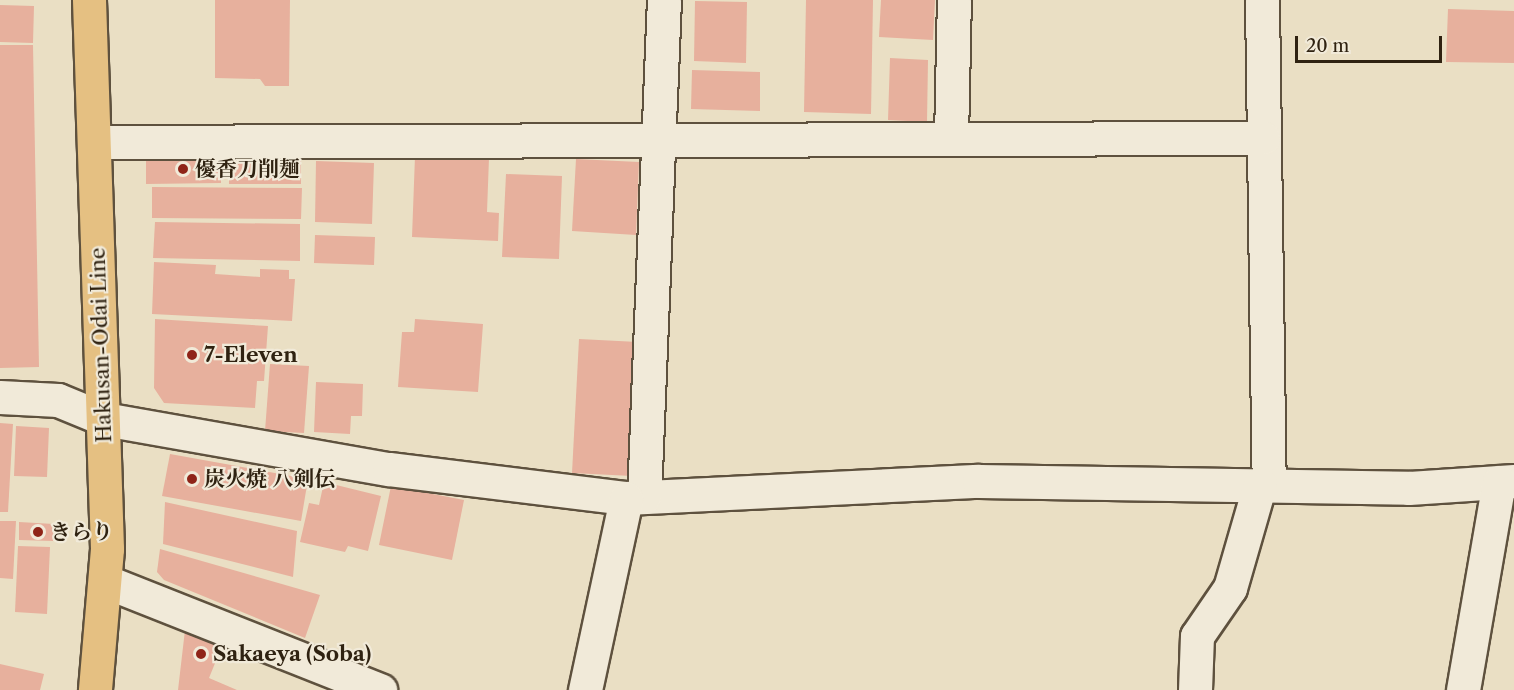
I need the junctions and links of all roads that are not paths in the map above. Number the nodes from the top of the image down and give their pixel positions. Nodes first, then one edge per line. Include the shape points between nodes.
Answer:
1 (89, 0) edge
2 (664, 0) edge
3 (954, 0) edge
4 (1262, 0) edge
5 (1263, 138) junction
6 (951, 139) junction
7 (94, 142) junction
8 (658, 143) junction
9 (0, 397) edge
10 (104, 418) junction
11 (1506, 481) edge
12 (1264, 484) junction
13 (635, 497) junction
14 (107, 582) junction
15 (95, 690) edge
16 (380, 690) edge
17 (585, 690) edge
18 (1195, 690) edge
19 (1463, 690) edge

1 - 7 main road, Hakusan-Odai Line
2 - 8 street
3 - 6 street
4 - 5 street
5 - 6 street
5 - 12 street
6 - 8 street
7 - 8 street
7 - 10 main road, Hakusan-Odai Line
8 - 13 street
9 - 10 street via 58,400
10 - 13 street via 389,469
10 - 14 main road, Hakusan-Odai Line
11 - 12 street via 1409,488
11 - 19 street
12 - 13 street via 978,481
12 - 18 street via 1230,588 1197,636
13 - 17 street
14 - 15 main road, Hakusan-Odai Line
14 - 16 street

